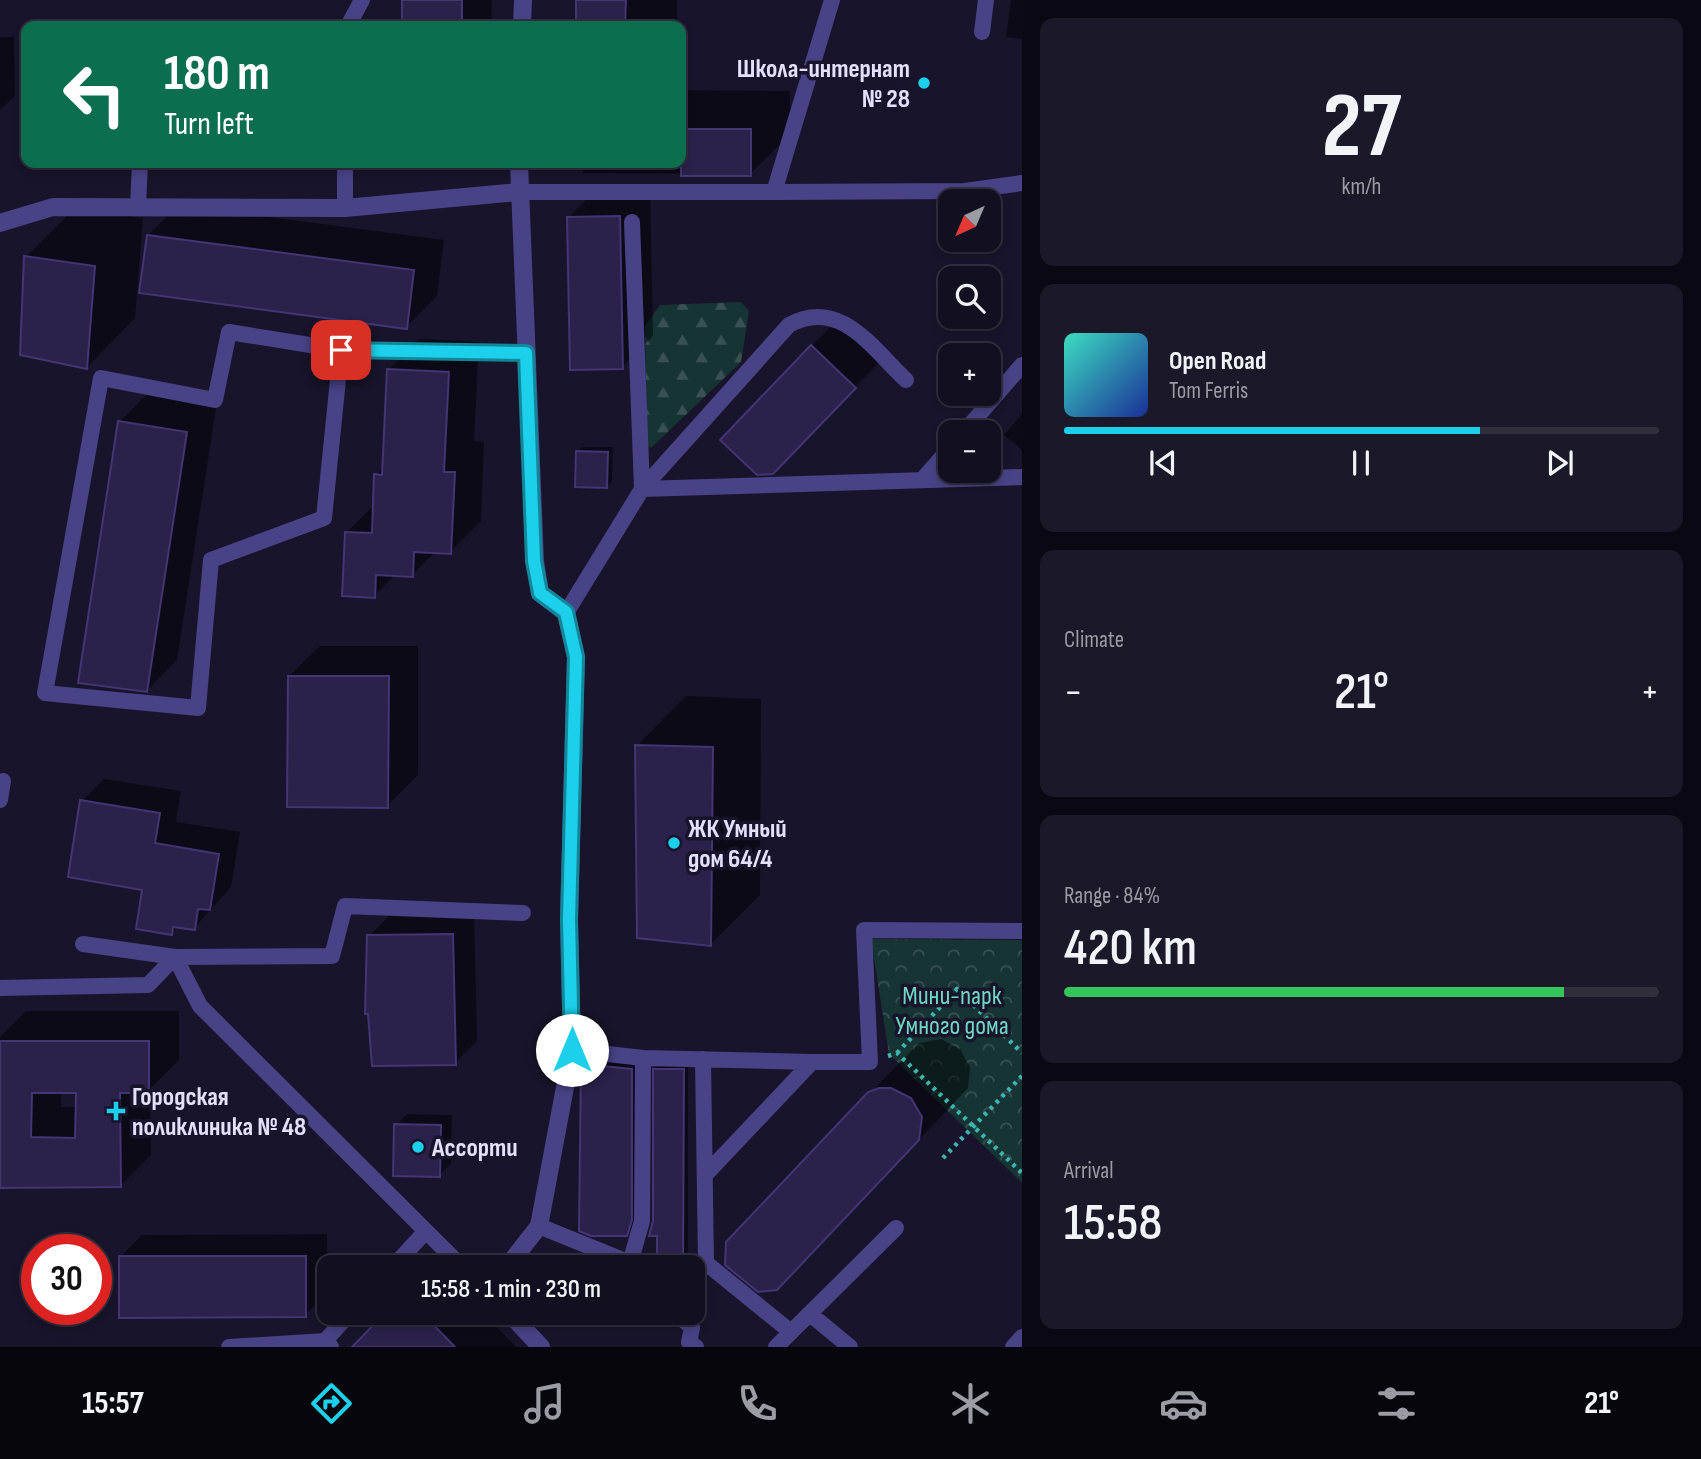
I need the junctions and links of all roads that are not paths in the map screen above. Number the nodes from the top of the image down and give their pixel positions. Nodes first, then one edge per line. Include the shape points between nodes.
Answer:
1 (362, 0) edge
2 (523, 0) edge
3 (832, 0) edge
4 (986, 0) edge
5 (351, 21) edge
6 (522, 21) edge
7 (982, 32) dead end
8 (141, 168) edge
9 (345, 168) edge
10 (519, 168) edge
11 (1022, 183) edge
12 (518, 192) junction
13 (774, 192) junction
14 (138, 206) junction
15 (345, 208) junction
16 (632, 222) dead end
17 (0, 223) edge
18 (341, 350) junction
19 (526, 353) junction
20 (1022, 365) edge
21 (906, 380) dead end
22 (974, 420) edge
23 (938, 462) edge
24 (1022, 477) edge
25 (922, 480) junction
26 (642, 489) junction
27 (566, 612) junction
28 (3, 781) dead end
29 (0, 800) edge
30 (523, 913) dead end
31 (1022, 931) edge
32 (83, 944) dead end
33 (175, 957) junction
34 (0, 988) edge
35 (572, 1050) junction
36 (643, 1058) junction
37 (703, 1059) junction
38 (812, 1062) junction
39 (706, 1174) junction
40 (539, 1226) junction
41 (896, 1228) dead end
42 (425, 1232) junction
43 (404, 1255) edge
44 (449, 1255) edge
45 (516, 1255) edge
46 (607, 1255) edge
47 (634, 1255) edge
48 (810, 1314) junction
49 (342, 1325) edge
50 (520, 1325) edge
51 (689, 1325) edge
52 (791, 1332) junction
53 (1022, 1337) edge
54 (328, 1344) edge
55 (229, 1347) edge
56 (541, 1347) edge
57 (695, 1347) edge
58 (776, 1347) edge
59 (850, 1347) edge
60 (1013, 1347) edge

1 - 5 lane
2 - 6 street
3 - 13 lane
4 - 7 lane
8 - 14 lane
9 - 15 lane
10 - 12 street
11 - 13 lane via 965,191
12 - 13 lane
12 - 15 street
12 - 19 street
14 - 15 street
14 - 17 street via 53,207
16 - 26 lane
18 - 18 lane via 324,519 211,560 198,708 45,693 101,378 215,400 229,332
18 - 19 lane
19 - 27 street via 534,561 540,593
20 - 22 lane
21 - 26 lane via 847,324 824,315 806,315 767,346
23 - 25 lane
24 - 25 lane
25 - 26 lane
26 - 27 lane
27 - 35 street via 576,657 569,919
28 - 29 lane
30 - 33 lane via 345,906 332,956
31 - 38 lane via 864,930 870,1062
32 - 33 lane
33 - 34 lane via 148,985
33 - 42 lane via 200,1006
35 - 36 lane
35 - 40 street
36 - 37 lane
36 - 47 lane via 642,1221
37 - 38 lane
37 - 39 lane
38 - 39 lane
39 - 52 lane via 706,1263
40 - 45 street
40 - 46 lane
41 - 48 lane
42 - 43 lane
42 - 44 lane
48 - 52 lane
48 - 59 lane
49 - 54 lane
50 - 56 street
51 - 57 lane
52 - 58 lane
53 - 60 lane
54 - 55 lane

